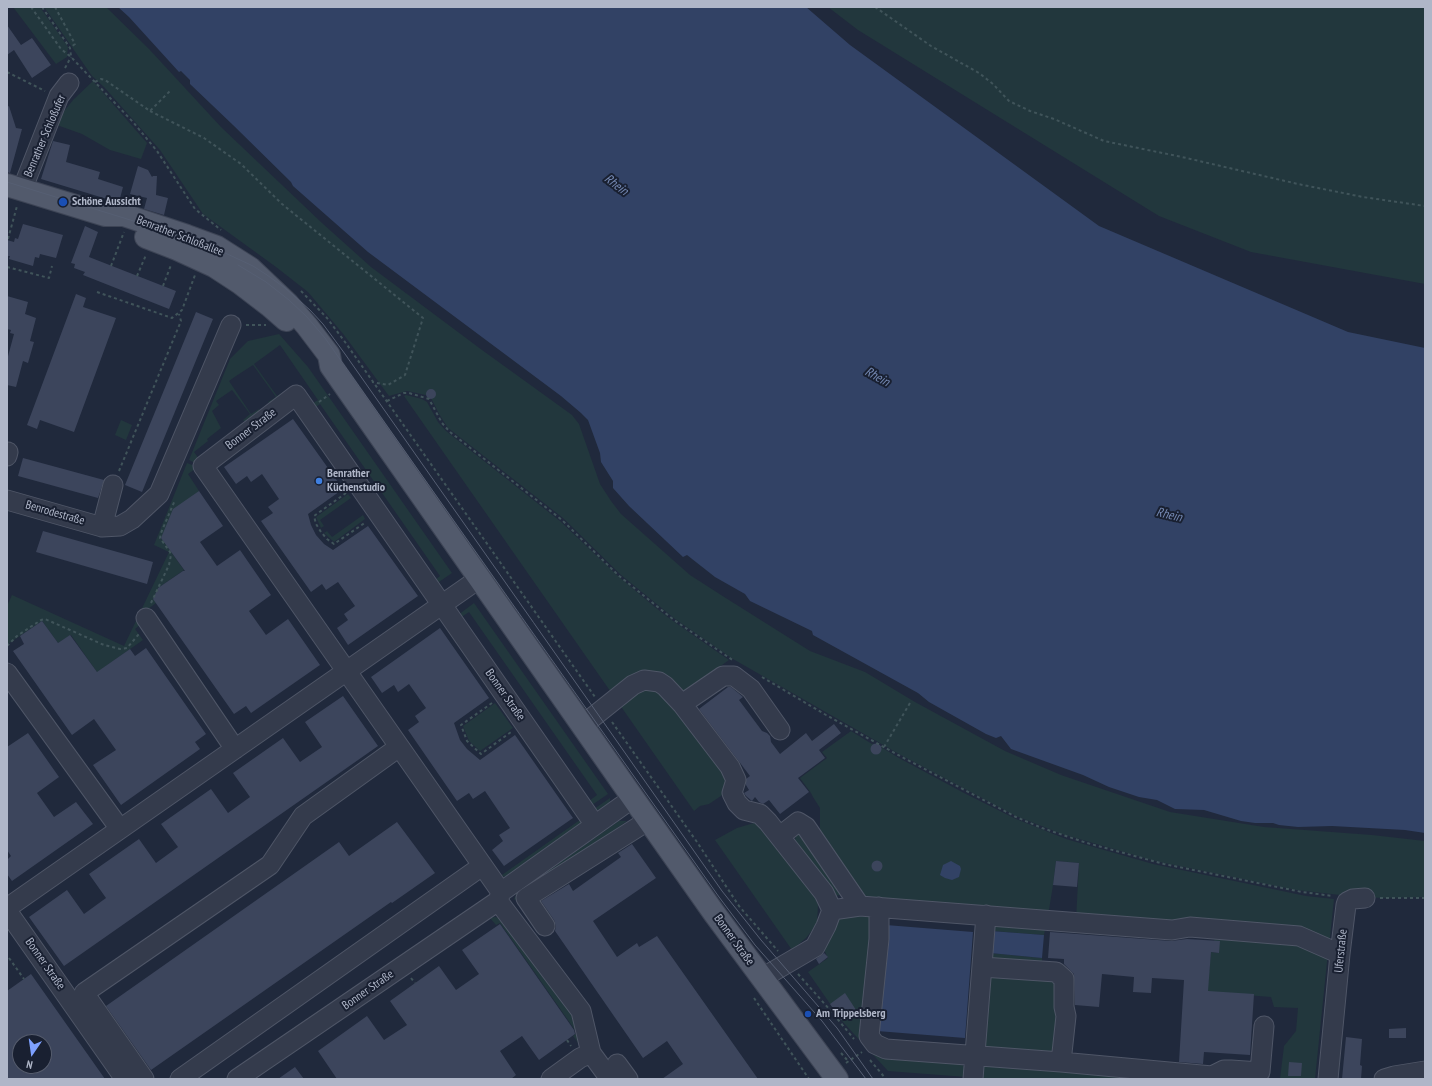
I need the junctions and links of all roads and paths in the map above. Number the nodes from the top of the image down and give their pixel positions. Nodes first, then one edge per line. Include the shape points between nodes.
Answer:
1 (32, 7) edge
2 (42, 7) edge
3 (55, 7) edge
4 (875, 7) edge
5 (70, 48) junction
6 (71, 57) junction
7 (7, 72) edge
8 (95, 82) junction
9 (64, 90) joint
10 (170, 91) dead end
11 (150, 110) junction
12 (15, 188) edge
13 (1425, 206) edge
14 (105, 215) junction
15 (125, 229) junction
16 (226, 233) dead end
17 (8, 239) edge
18 (152, 239) junction
19 (177, 249) junction
20 (201, 260) junction
21 (52, 266) dead end
22 (111, 266) dead end
23 (7, 267) edge
24 (137, 276) dead end
25 (245, 276) junction
26 (163, 286) dead end
27 (300, 291) dead end
28 (97, 292) dead end
29 (179, 314) junction
30 (231, 325) joint
31 (291, 325) junction
32 (332, 366) junction
33 (372, 382) junction
34 (344, 384) junction
35 (387, 402) junction
36 (307, 410) junction
37 (358, 484) junction
38 (113, 485) joint
39 (177, 494) dead end
40 (7, 500) edge
41 (378, 513) junction
42 (102, 527) junction
43 (480, 578) junction
44 (442, 604) junction
45 (148, 620) junction
46 (7, 646) edge
47 (738, 663) dead end
48 (346, 672) junction
49 (7, 673) edge
50 (760, 676) dead end
51 (505, 694) junction
52 (910, 703) dead end
53 (682, 704) junction
54 (603, 709) junction
55 (525, 723) junction
56 (583, 725) junction
57 (780, 730) dead end
58 (884, 747) junction
59 (399, 748) junction
60 (235, 749) junction
61 (633, 798) junction
62 (649, 820) junction
63 (595, 825) junction
64 (120, 829) junction
65 (780, 836) junction
66 (482, 866) junction
67 (499, 896) junction
68 (1425, 898) edge
69 (1357, 899) junction
70 (860, 906) junction
71 (878, 907) junction
72 (832, 910) junction
73 (8, 912) edge
74 (986, 915) junction
75 (545, 926) dead end
76 (1340, 954) junction
77 (9, 958) dead end
78 (788, 963) junction
79 (982, 968) junction
80 (24, 979) dead end
81 (758, 988) junction
82 (1264, 1026) dead end
83 (854, 1039) dead end
84 (591, 1053) junction
85 (842, 1053) dead end
86 (975, 1055) junction
87 (868, 1057) dead end
88 (1061, 1062) junction
89 (842, 1070) edge
90 (1425, 1071) edge
91 (618, 1074) edge
92 (1212, 1078) edge
93 (125, 1079) edge
94 (144, 1079) edge
95 (180, 1079) edge
96 (237, 1079) edge
97 (551, 1079) edge
98 (809, 1079) edge
99 (886, 1079) edge
100 (973, 1079) edge
101 (1328, 1079) edge
102 (1384, 1079) edge

1 - 6 path via 61,49
2 - 5 path
3 - 5 path via 75,44
4 - 13 path via 931,46 978,73 1009,100 1104,141 1298,184
5 - 6 path
6 - 8 path
7 - 9 path via 43,90
8 - 11 path via 106,80
8 - 16 path via 157,151 195,209
9 - 12 street, Benrather Schloßufer
10 - 11 path
11 - 33 path via 204,138 241,164 282,204 422,318 406,375 388,385
12 - 14 main road, Benrather Schloßallee
12 - 17 path
14 - 15 main road, Benrather Schloßallee
14 - 25 main road, Benrather Schloßallee via 124,215 200,240 222,250
15 - 18 main road, Benrather Schloßallee
15 - 22 path
18 - 19 main road, Benrather Schloßallee
18 - 24 path
19 - 20 main road, Benrather Schloßallee
19 - 26 path
20 - 25 main road, Benrather Schloßallee
20 - 29 path
21 - 23 path via 49,278
25 - 31 main road, Bonner Straße via 270,306
25 - 32 main road, Bonner Straße via 288,304 329,355
27 - 33 path via 327,318
28 - 29 path via 172,318
29 - 38 path via 181,321
30 - 31 path
30 - 42 street, Benrodestraße via 159,494 132,519 120,526
31 - 32 main road, Bonner Straße via 321,360
32 - 34 main road, Bonner Straße
33 - 35 path
34 - 36 path
34 - 43 main road, Bonner Straße
35 - 47 path via 404,393 429,399 450,432 562,520 618,575 674,620
35 - 54 path
36 - 37 street, Bonner Straße
36 - 48 street, Bonner Straße via 296,395 203,466
37 - 41 street, Bonner Straße
37 - 41 path via 314,516 321,532 334,544
38 - 42 street
39 - 45 path via 160,538 171,555 169,565 153,597
40 - 42 street, Benrodestraße
41 - 44 street, Bonner Straße
43 - 44 street, Bonner Straße
43 - 56 main road, Bonner Straße
44 - 48 street, Bonner Straße
44 - 51 street, Bonner Straße
45 - 46 path via 127,648 104,645 45,619 17,636
45 - 60 street
48 - 59 street, Bonner Straße
48 - 60 street, Bonner Straße
49 - 64 street
50 - 58 path
51 - 55 street, Bonner Straße
51 - 55 path via 461,725 467,741 481,754
52 - 58 path
53 - 54 street via 659,682 644,680 633,685
53 - 57 street via 723,676 734,676 750,689
53 - 65 street via 730,767 736,780 732,793 737,803 744,810 760,814
54 - 56 street
54 - 78 path via 739,906
55 - 63 street, Bonner Straße
56 - 61 main road, Bonner Straße
58 - 69 path via 1016,817 1063,835 1136,857 1195,871 1302,892
59 - 66 street, Bonner Straße
59 - 94 street via 303,816 270,865 84,993
60 - 64 street, Bonner Straße
61 - 62 main road, Bonner Straße
61 - 63 street, Bonner Straße
62 - 75 street via 526,898
62 - 81 main road, Bonner Straße
63 - 67 street, Bonner Straße
64 - 73 street, Bonner Straße
65 - 70 street via 798,822 806,827
65 - 72 street via 824,893
66 - 67 street, Bonner Straße
66 - 95 street
67 - 84 street, Bonner Straße via 581,1011
67 - 96 street, Bonner Straße
68 - 69 path
69 - 76 street, Uferstraße via 1346,905
70 - 71 street
70 - 72 street
71 - 74 street
71 - 86 street via 879,939 870,1036 875,1044 886,1049
72 - 78 street via 815,947
73 - 93 street, Bonner Straße
74 - 76 street via 1172,930 1190,927 1299,936
74 - 79 street
76 - 101 street, Uferstraße
77 - 80 path
78 - 81 street
78 - 83 path
79 - 86 street
79 - 88 street via 1056,972 1064,979 1066,1016
81 - 89 main road, Bonner Straße
81 - 98 path
82 - 92 street via 1260,1072 1224,1070
84 - 91 street
84 - 97 street
85 - 89 path
86 - 88 street
86 - 100 street
87 - 99 path
88 - 92 street
90 - 102 street

